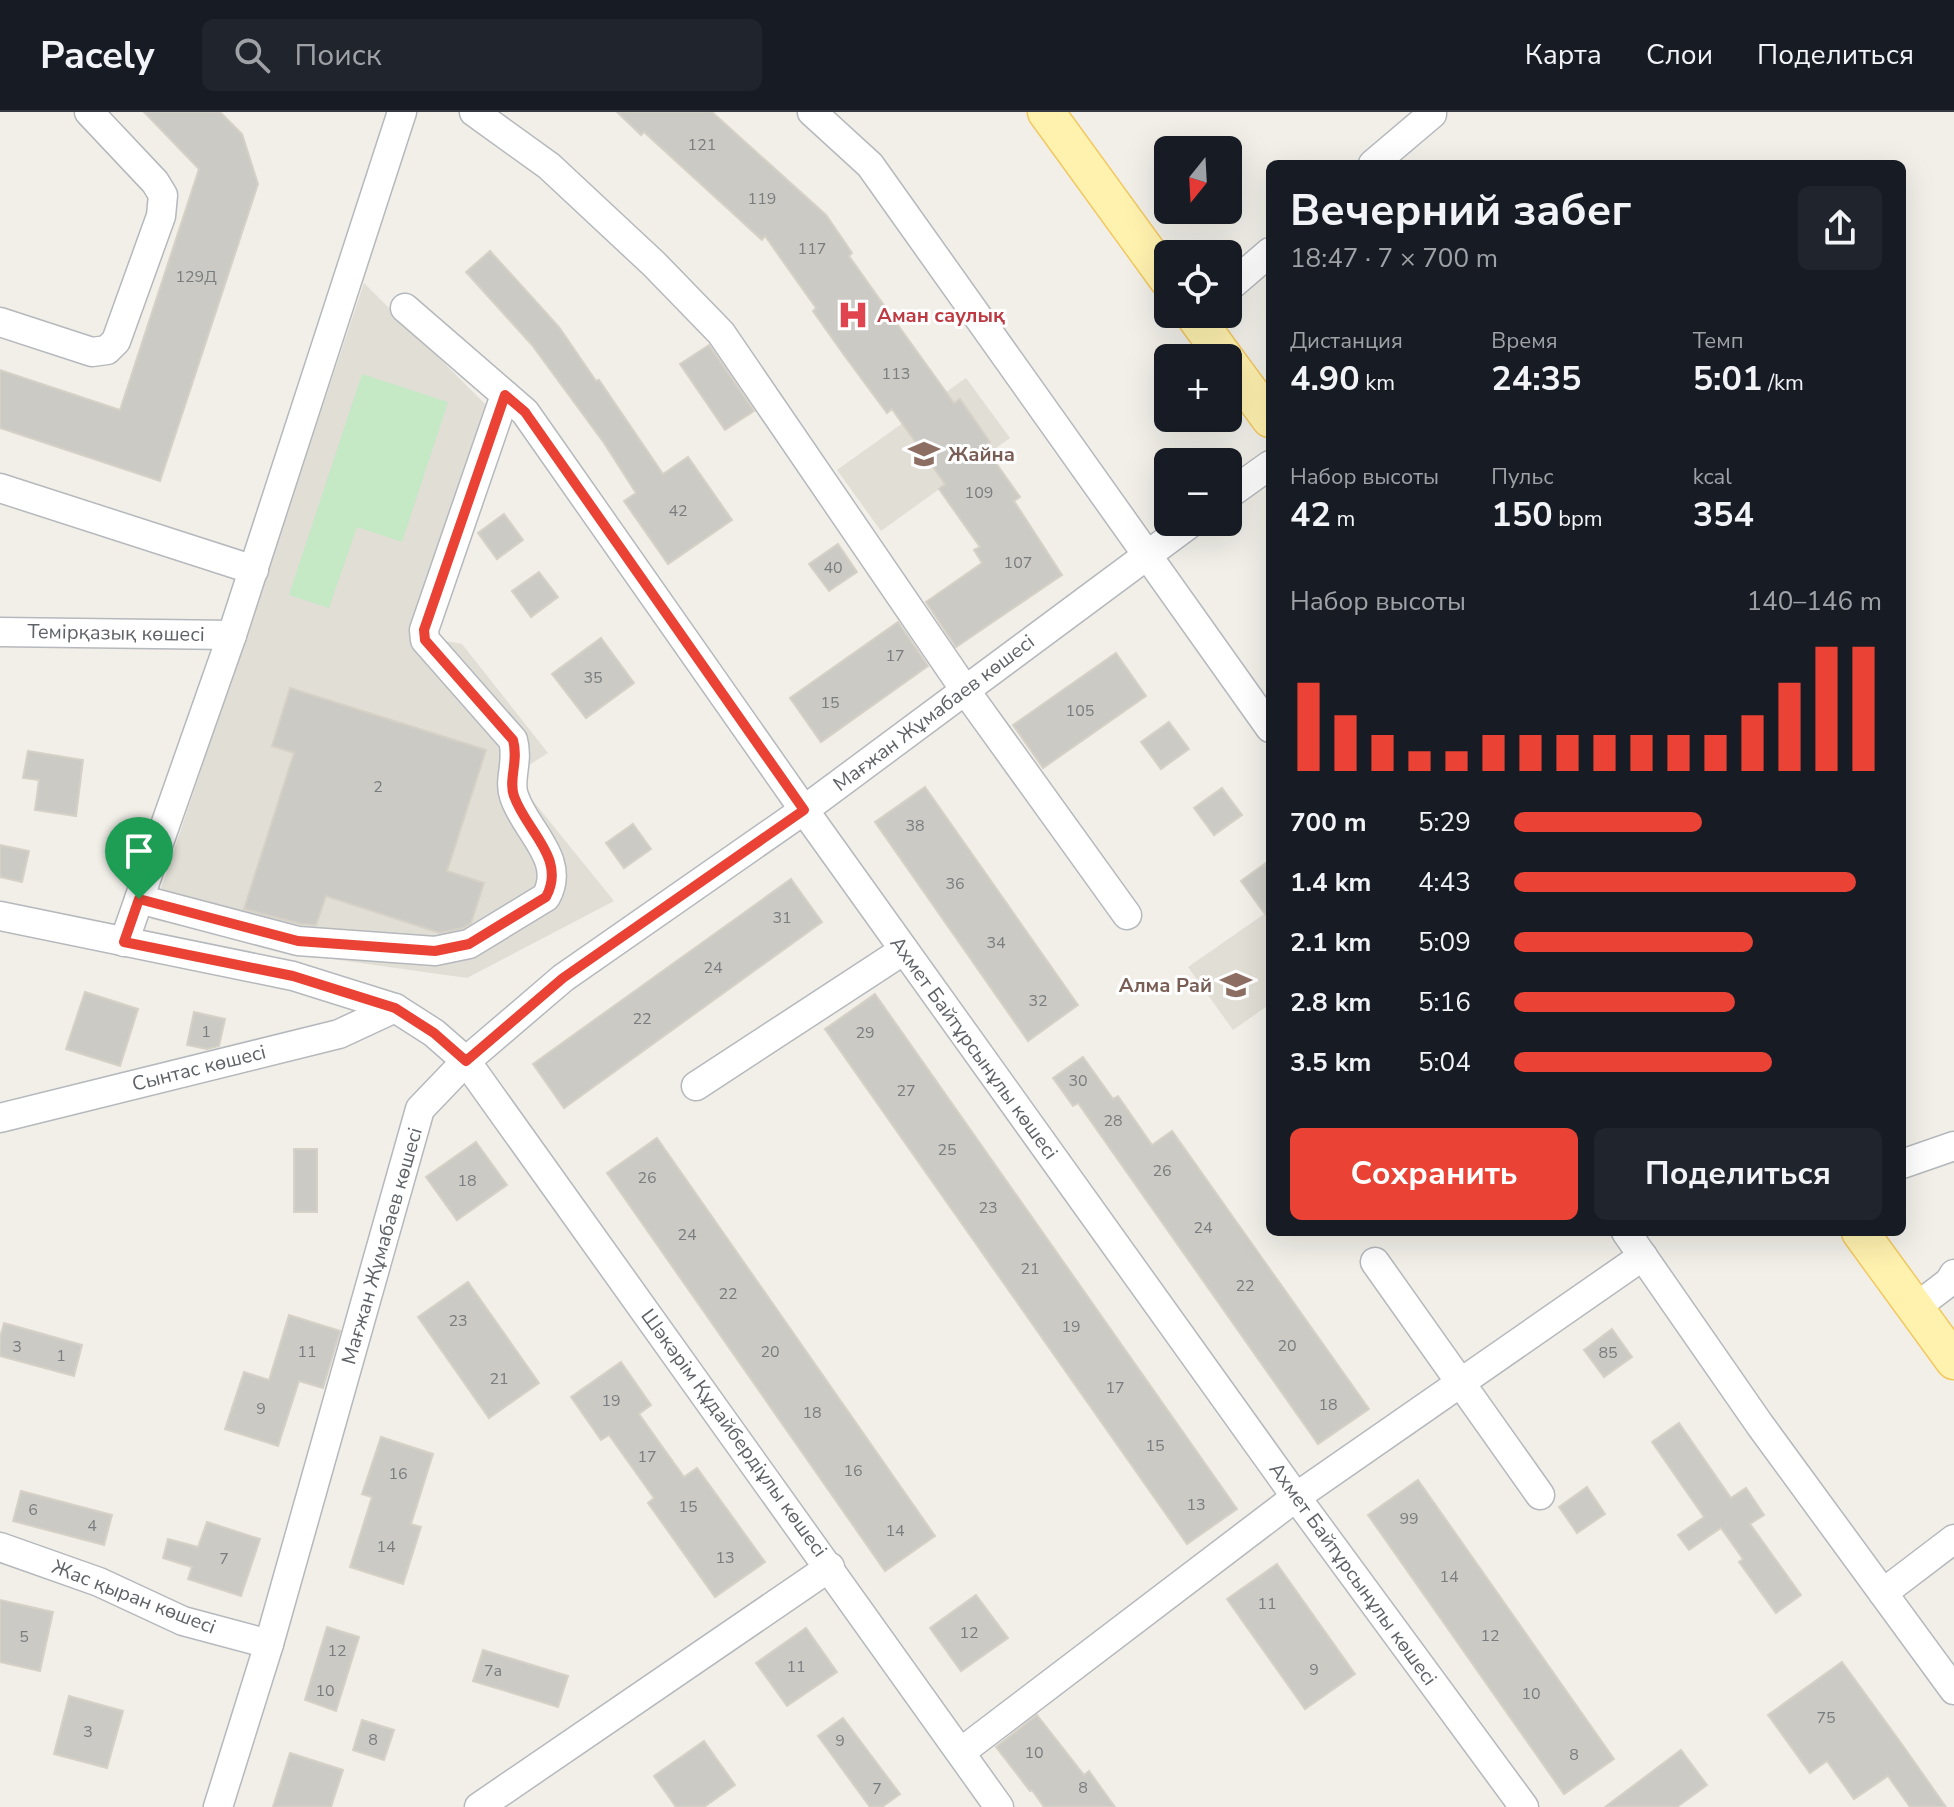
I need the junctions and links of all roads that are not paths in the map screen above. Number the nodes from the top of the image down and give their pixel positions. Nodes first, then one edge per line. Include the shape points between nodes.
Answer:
1 (89, 112) edge
2 (402, 112) edge
3 (474, 112) edge
4 (812, 112) edge
5 (1046, 112) edge
6 (1432, 114) dead end
7 (1378, 160) edge
8 (1266, 255) edge
9 (1154, 261) edge
10 (1242, 276) edge
11 (405, 308) dead end
12 (0, 322) edge
13 (1242, 381) edge
14 (505, 395) junction
15 (1266, 414) edge
16 (1266, 468) edge
17 (1242, 485) edge
18 (0, 488) edge
19 (1172, 536) edge
20 (1147, 554) junction
21 (254, 570) junction
22 (0, 632) edge
23 (232, 635) junction
24 (965, 690) junction
25 (1266, 722) edge
26 (804, 810) junction
27 (139, 899) junction
28 (1127, 915) dead end
29 (0, 916) edge
30 (124, 942) junction
31 (904, 950) junction
32 (395, 1008) junction
33 (466, 1061) junction
34 (696, 1086) dead end
35 (0, 1118) edge
36 (1954, 1146) edge
37 (1906, 1163) edge
38 (1629, 1236) edge
39 (1863, 1236) edge
40 (1643, 1256) junction
41 (1375, 1262) dead end
42 (1954, 1274) edge
43 (1915, 1308) junction
44 (1954, 1361) edge
45 (1460, 1383) junction
46 (1540, 1495) dead end
47 (1296, 1497) junction
48 (1954, 1539) edge
49 (0, 1547) edge
50 (830, 1567) junction
51 (1883, 1593) junction
52 (269, 1644) junction
53 (1954, 1690) edge
54 (961, 1752) junction
55 (218, 1807) edge
56 (479, 1807) edge
57 (999, 1807) edge
58 (1524, 1807) edge

1 - 12 street via 163,195 161,216 116,341 107,350 92,352
2 - 21 street
3 - 24 street via 549,166 721,333
4 - 20 street via 870,165
5 - 9 main road
6 - 7 street
8 - 10 street
11 - 14 street, Ахмет Байтұрсынұлы көшесі
13 - 15 main road
14 - 26 street, Ахмет Байтұрсынұлы көшесі via 525,412
14 - 27 street via 424,630 425,640 513,740 513,795 552,863 553,884 546,897 469,944 435,951 298,941
16 - 17 street
18 - 21 street
19 - 20 street, Мағжан Жұмабаев көшесі
20 - 24 street, Мағжан Жұмабаев көшесі
20 - 25 street
21 - 23 street
22 - 23 street, Темірқазық көшесі
23 - 27 street
24 - 26 street, Мағжан Жұмабаев көшесі
24 - 28 street
26 - 31 street, Ахмет Байтұрсынұлы көшесі
26 - 33 street, Мағжан Жұмабаев көшесі via 563,978
27 - 30 street
29 - 30 street, Шәкәрім Құдайбердіұлы көшесі
30 - 32 street, Шәкәрім Құдайбердіұлы көшесі via 293,976
31 - 34 street
31 - 47 street, Ахмет Байтұрсынұлы көшесі
32 - 33 street, Шәкәрім Құдайбердіұлы көшесі
32 - 35 street, Сынтас көшесі via 339,1034
33 - 50 street, Шәкәрім Құдайбердіұлы көшесі
33 - 52 street, Мағжан Жұмабаев көшесі via 420,1109
36 - 37 street
38 - 40 street
39 - 43 main road
40 - 45 street
40 - 51 street
41 - 45 street
42 - 43 street
43 - 44 main road
45 - 46 street
45 - 47 street
47 - 54 street
47 - 58 street, Ахмет Байтұрсынұлы көшесі
48 - 51 street
49 - 52 street, Жас қыран көшесі via 99,1582 183,1621
50 - 54 street, Шәкәрім Құдайбердіұлы көшесі
50 - 56 street
51 - 53 street
52 - 55 street, Мағжан Жұмабаев көшесі
54 - 57 street, Шәкәрім Құдайбердіұлы көшесі

